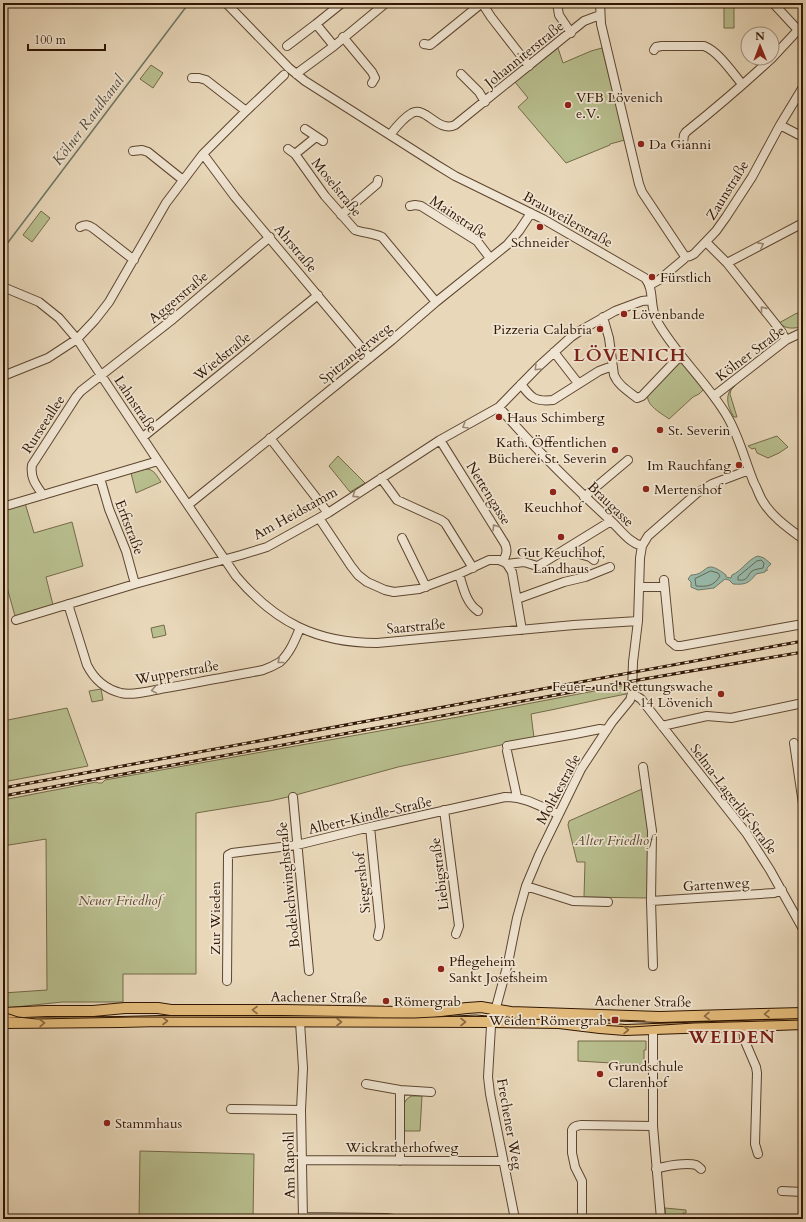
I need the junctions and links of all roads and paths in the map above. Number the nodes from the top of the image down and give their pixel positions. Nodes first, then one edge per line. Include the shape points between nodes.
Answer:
1 (226, 3) edge
2 (342, 3) edge
3 (386, 3) edge
4 (482, 3) edge
5 (558, 3) edge
6 (600, 3) edge
7 (773, 3) edge
8 (600, 15) junction
9 (316, 24) junction
10 (800, 32) edge
11 (570, 33) junction
12 (344, 37) junction
13 (424, 44) dead end
14 (287, 46) dead end
15 (334, 46) junction
16 (654, 50) dead end
17 (780, 51) edge
18 (529, 66) junction
19 (763, 66) edge
20 (296, 74) junction
21 (461, 74) dead end
22 (284, 75) dead end
23 (192, 78) dead end
24 (372, 83) dead end
25 (742, 84) junction
26 (803, 87) edge
27 (485, 102) junction
28 (246, 110) junction
29 (780, 125) junction
30 (305, 129) dead end
31 (390, 135) junction
32 (803, 137) edge
33 (683, 143) dead end
34 (288, 149) dead end
35 (133, 151) dead end
36 (203, 154) junction
37 (295, 154) junction
38 (183, 180) junction
39 (378, 180) dead end
40 (410, 206) dead end
41 (531, 213) junction
42 (341, 215) junction
43 (803, 223) edge
44 (80, 227) dead end
45 (270, 237) junction
46 (706, 242) junction
47 (685, 257) junction
48 (490, 258) junction
49 (134, 260) junction
50 (727, 263) junction
51 (650, 285) junction
52 (3, 287) edge
53 (318, 295) junction
54 (651, 300) junction
55 (436, 302) junction
56 (603, 317) junction
57 (803, 332) edge
58 (78, 339) junction
59 (786, 340) junction
60 (554, 352) junction
61 (681, 355) junction
62 (370, 358) junction
63 (613, 367) junction
64 (101, 375) junction
65 (3, 376) edge
66 (578, 383) junction
67 (521, 384) junction
68 (714, 396) junction
69 (499, 407) junction
70 (143, 437) junction
71 (270, 438) junction
72 (440, 440) junction
73 (628, 460) dead end
74 (158, 461) junction
75 (749, 470) junction
76 (100, 478) junction
77 (381, 478) junction
78 (43, 495) junction
79 (584, 497) junction
80 (9, 505) dead end
81 (188, 505) junction
82 (328, 512) junction
83 (319, 518) junction
84 (611, 521) junction
85 (402, 538) dead end
86 (803, 539) edge
87 (642, 546) junction
88 (565, 550) junction
89 (225, 560) junction
90 (594, 560) dead end
91 (505, 563) junction
92 (610, 567) dead end
93 (472, 568) junction
94 (459, 574) junction
95 (135, 584) junction
96 (426, 586) junction
97 (640, 587) junction
98 (517, 599) junction
99 (68, 604) junction
100 (478, 610) dead end
101 (16, 620) dead end
102 (638, 621) junction
103 (803, 624) edge
104 (300, 628) junction
105 (522, 630) junction
106 (632, 693) junction
107 (803, 703) edge
108 (662, 726) junction
109 (607, 730) junction
110 (794, 743) dead end
111 (643, 767) dead end
112 (292, 797) dead end
113 (517, 797) junction
114 (803, 804) edge
115 (444, 810) junction
116 (558, 814) junction
117 (370, 827) junction
118 (297, 845) junction
119 (228, 855) joint
120 (526, 886) junction
121 (782, 890) junction
122 (608, 902) dead end
123 (651, 902) junction
124 (803, 929) edge
125 (456, 934) dead end
126 (378, 936) dead end
127 (652, 966) dead end
128 (309, 970) dead end
129 (227, 981) dead end
130 (151, 1008) junction
131 (495, 1009) junction
132 (294, 1010) junction
133 (313, 1011) junction
134 (3, 1013) edge
135 (803, 1013) edge
136 (138, 1022) junction
137 (300, 1022) junction
138 (492, 1022) junction
139 (3, 1023) edge
140 (803, 1024) edge
141 (743, 1025) junction
142 (653, 1028) junction
143 (366, 1084) dead end
144 (400, 1090) junction
145 (431, 1092) dead end
146 (231, 1110) dead end
147 (301, 1110) junction
148 (652, 1126) junction
149 (758, 1154) dead end
150 (302, 1160) junction
151 (400, 1161) junction
152 (503, 1161) junction
153 (656, 1168) junction
154 (701, 1169) dead end
155 (782, 1191) dead end
156 (803, 1192) edge
157 (303, 1218) edge
158 (394, 1219) edge
159 (515, 1219) edge
160 (582, 1219) edge
161 (661, 1219) edge

1 - 20 street, Brauweilerstraße
2 - 9 street
3 - 12 street
4 - 13 street via 430,45
4 - 18 street
5 - 11 street via 559,15
6 - 8 street
7 - 10 street
8 - 11 street, Johanniterstraße via 584,21
8 - 47 street via 639,184
9 - 14 street
9 - 15 street
10 - 17 street
11 - 18 street, Johanniterstraße
12 - 15 street
12 - 24 street via 372,72
15 - 20 street
16 - 25 street via 662,46 704,46 712,50
18 - 27 street, Johanniterstraße
19 - 25 street
20 - 31 street, Brauweilerstraße
21 - 27 street, Johanniterstraße
22 - 28 street
23 - 28 street via 206,80
25 - 33 street via 686,132
26 - 29 street, Zaunstraße
27 - 31 street, Johanniterstraße via 450,127 441,125 418,112 413,113
28 - 36 street
29 - 32 street
29 - 46 street, Zaunstraße via 737,201
30 - 37 street via 320,139
31 - 41 street, Brauweilerstraße via 455,176
34 - 37 street, Moselstraße
35 - 38 street via 148,152
36 - 38 street
36 - 45 street, Ahrstraße via 235,197
37 - 42 street, Moselstraße
38 - 49 street via 166,203
39 - 42 street via 377,184
40 - 48 street, Mainstraße via 421,206 468,236 477,242
41 - 48 street, Spitzangerweg via 513,238
41 - 51 street, Brauweilerstraße via 637,272
42 - 55 street, Moselstraße via 355,230 382,237
50 -> 43 street
44 - 49 street via 87,225 93,228
45 - 53 street, Ahrstraße
45 - 64 street, Aggerstraße via 173,319
46 - 47 street, Zaunstraße via 694,254
46 - 50 street
47 - 51 street, Zaunstraße
48 - 55 street, Spitzangerweg
49 - 58 street via 109,302
59 -> 50 street
51 - 54 street
52 - 58 street, Lahnstraße via 39,302 59,318
53 - 62 street, Ahrstraße
53 - 70 street, Wiedstraße
54 - 56 street, Am Heidstamm via 642,301
54 - 61 street via 657,321
55 - 62 street, Spitzangerweg
56 - 60 street, Am Heidstamm via 583,328
56 - 63 street
57 - 59 street, Kölner Straße
58 - 64 street, Lahnstraße
58 - 65 street via 48,358
59 - 68 street, Kölner Straße
60 - 66 street
60 -> 67 street, Am Heidstamm
61 - 63 street via 637,398 618,382
61 - 68 street
62 - 71 street, Spitzangerweg
63 - 66 street via 599,371
64 - 70 street, Lahnstraße
64 - 78 street, Rurseeallee via 76,397 32,465 32,478
66 - 67 street via 553,400 545,401 530,397
67 - 69 street, Am Heidstamm
68 - 75 street via 730,422
69 -> 72 street, Am Heidstamm
69 - 79 street, Braugasse
70 - 74 street, Lahnstraße
71 - 81 street, Spitzangerweg
71 - 82 street
72 - 77 street, Am Heidstamm
91 -> 72 street, Nettengasse via 505,544
73 - 79 street
74 - 76 street
74 - 81 street, Lahnstraße
75 - 86 street via 766,506
75 - 87 street via 712,484 697,493 648,536
76 - 78 street
76 - 95 street, Erftstraße
77 -> 82 street, Am Heidstamm
77 - 93 street via 397,500 441,520
78 - 80 street
79 - 84 street, Braugasse
81 - 89 street, Lahnstraße
82 - 83 street, Am Heidstamm
83 - 89 street, Am Heidstamm via 267,546
83 - 96 street via 351,566 367,582 394,592
84 - 87 street, Braugasse via 629,539
84 - 88 street
85 - 96 street
87 - 97 street, Moltkestraße
88 - 90 street
88 - 91 street via 537,566 524,562
89 - 95 street, Am Heidstamm
89 - 104 street, Saarstraße via 250,592 273,613
91 - 93 street via 489,560
91 - 98 street via 512,572
92 - 98 street
93 - 94 street
94 - 96 street
94 - 100 street via 469,602
95 - 99 street, Am Heidstamm
97 - 102 street, Moltkestraße
97 - 103 street via 664,584 670,641 676,646
98 - 105 street
99 - 101 street, Am Heidstamm
104 -> 99 street, Wupperstraße via 289,651 271,667 141,693 123,694 104,686 90,670
102 - 105 street, Saarstraße
102 - 106 street, Moltkestraße
104 - 105 street, Saarstraße via 337,640 357,643
106 - 108 street, Selma-Lagerlöf-Straße via 641,699
106 - 109 street, Moltkestraße via 630,700
107 - 108 street via 731,718 707,716
108 - 121 street, Selma-Lagerlöf-Straße via 743,829
109 - 113 street via 600,729 507,748
109 - 116 street, Moltkestraße via 581,769
110 - 114 street
111 - 123 street via 652,831
112 - 118 street, Bodelschwinghstraße
113 - 115 street, Albert-Kindle-Straße via 505,797
113 - 116 street, Albert-Kindle-Straße
115 - 117 street, Albert-Kindle-Straße
115 - 125 street, Liebigstraße via 458,926
116 - 120 street, Moltkestraße
117 - 118 street, Albert-Kindle-Straße
117 - 126 street, Siegershof via 380,927
118 - 119 street, Albert-Kindle-Straße
118 - 128 street, Bodelschwinghstraße
119 - 129 street, Zur Wieden
120 - 122 street via 573,901
120 - 131 street, Moltkestraße
121 - 123 street, Gartenweg via 774,893
121 - 124 street, Selma-Lagerlöf-Straße
123 - 127 street
132 -> 130 main road, Aachener Straße
130 - 134 main road, Aachener Straße
130 - 136 main road via 135,1014 134,1019
131 - 133 main road, Aachener Straße via 481,1007 432,1012
135 -> 131 main road, Aachener Straße via 650,1017 511,1012
131 - 138 street, Frechener Weg
132 - 133 main road, Aachener Straße
132 - 137 main road
133 - 137 main road via 303,1016
136 -> 137 main road, Aachener Straße
139 -> 136 main road, Aachener Straße
137 -> 138 main road, Aachener Straße
137 - 147 street, Am Rapohl via 303,1068
138 -> 142 main road, Aachener Straße via 559,1023 618,1030
138 - 152 street, Frechener Weg via 488,1077
140 - 141 main road, Aachener Straße
141 - 142 main road, Aachener Straße
141 - 149 street via 744,1039 756,1067 755,1144
142 - 148 street
143 - 144 street
144 - 145 street
144 - 151 street
146 - 147 street
147 - 150 street, Am Rapohl
148 - 153 street
148 - 160 street via 573,1127 572,1153 582,1181
150 - 151 street, Wickratherhofweg
150 - 157 street, Am Rapohl
151 - 152 street, Wickratherhofweg
152 - 159 street, Frechener Weg
153 - 154 street via 696,1165
153 - 161 street
155 - 156 street
157 - 158 street

